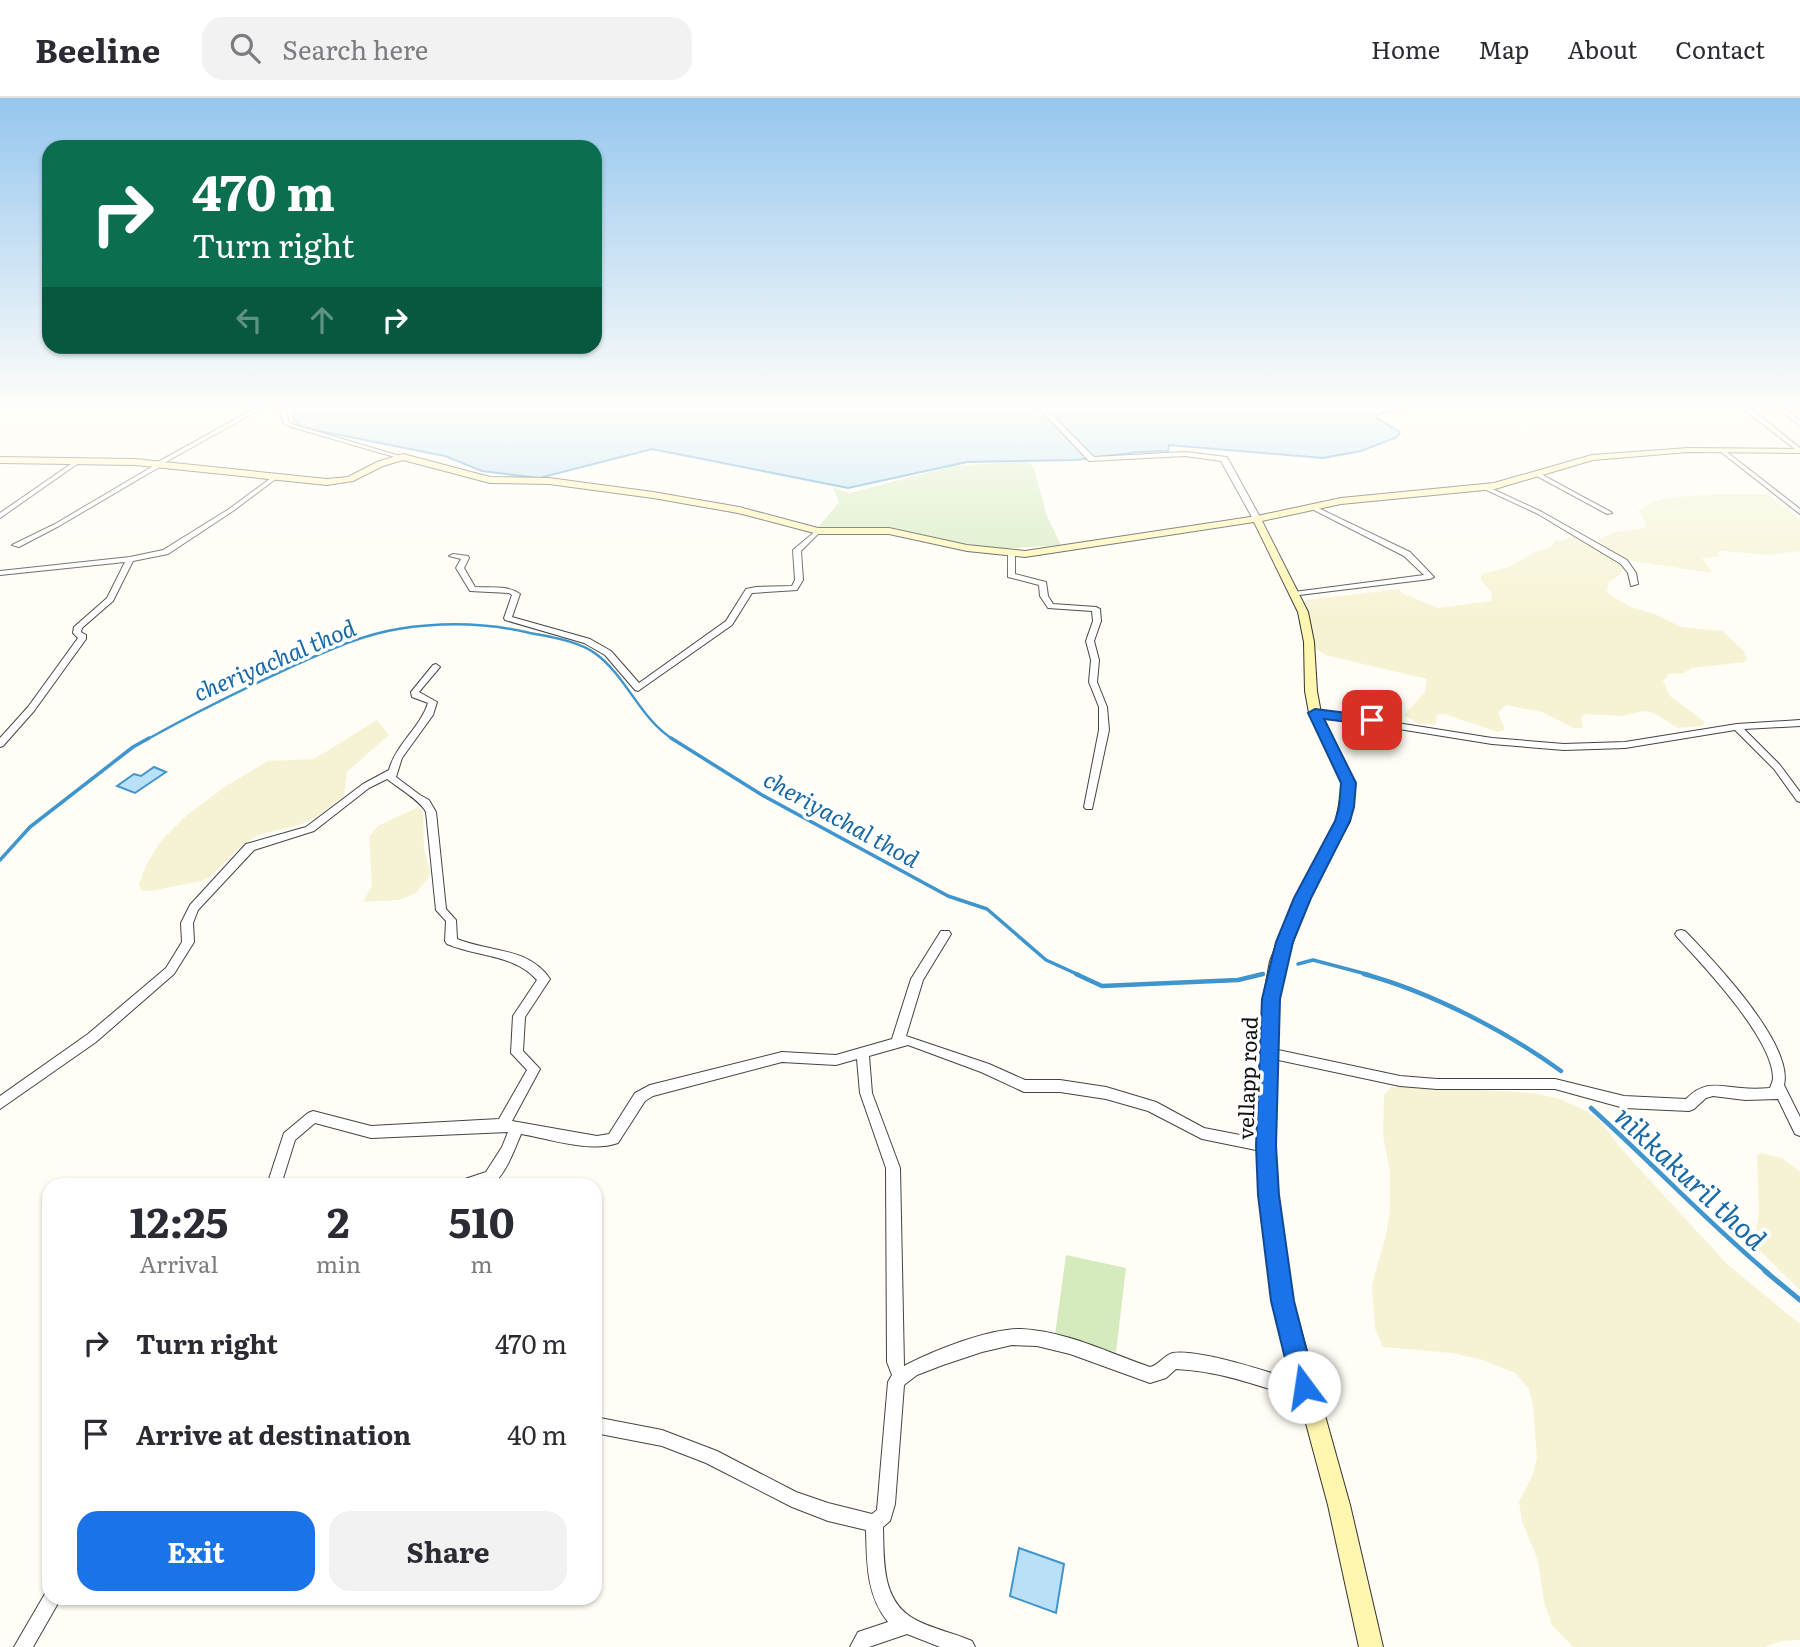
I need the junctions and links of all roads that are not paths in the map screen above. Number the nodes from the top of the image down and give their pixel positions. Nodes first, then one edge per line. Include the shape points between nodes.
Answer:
1 (55, 477) edge
2 (137, 477) edge
3 (275, 477) edge
4 (278, 477) edge
5 (349, 477) edge
6 (476, 477) edge
7 (1234, 477) edge
8 (1524, 477) edge
9 (1543, 477) edge
10 (1757, 477) edge
11 (1484, 487) junction
12 (1312, 507) junction
13 (1800, 512) edge
14 (1609, 513) dead end
15 (0, 516) edge
16 (1257, 519) junction
17 (818, 531) junction
18 (16, 545) dead end
19 (1011, 553) junction
20 (453, 556) dead end
21 (130, 559) junction
22 (0, 573) edge
23 (1634, 584) dead end
24 (1294, 594) junction
25 (436, 667) dead end
26 (1315, 713) junction
27 (1800, 723) edge
28 (1737, 727) junction
29 (0, 744) edge
30 (392, 772) junction
31 (1800, 799) edge
32 (1089, 807) dead end
33 (1681, 933) dead end
34 (945, 934) dead end
35 (898, 1041) junction
36 (863, 1052) junction
37 (1269, 1053) junction
38 (1779, 1088) junction
39 (0, 1103) edge
40 (510, 1126) junction
41 (1800, 1130) edge
42 (1266, 1146) junction
43 (276, 1178) edge
44 (488, 1178) edge
45 (901, 1377) junction
46 (1306, 1393) junction
47 (602, 1426) edge
48 (874, 1523) junction
49 (48, 1605) edge
50 (907, 1625) junction
51 (23, 1647) edge
52 (859, 1647) edge
53 (966, 1647) edge
54 (1371, 1647) edge

1 - 15 street
2 - 18 street
3 - 21 street via 165,552
4 - 5 main road via 327,482
6 - 17 main road via 549,481 691,500
7 - 16 street, vellapp road
8 - 11 main road
9 - 14 street
10 - 13 street
11 - 12 main road
11 - 23 street via 1624,562
12 - 16 main road
12 - 24 street via 1407,554 1430,577
16 - 19 main road via 1054,552
16 - 24 main road, vellapp road
17 - 19 main road via 889,531
17 - 20 street via 797,550 799,580 794,588 750,592 729,623 638,688 608,653 587,641 508,618 516,594 473,589 460,568 465,558
19 - 32 street via 1011,575 1043,584 1051,606 1096,609 1090,641 1104,730
21 - 22 street
21 - 29 street via 110,599 78,626 82,636 32,709
24 - 26 main road, vellapp road via 1309,642
25 - 30 street via 415,692 433,702 429,715
26 - 28 street via 1493,742 1597,747
26 - 37 main road, vellapp road via 1349,783 1346,807 1278,961
27 - 28 street
28 - 31 street
30 - 39 street via 310,829 250,848 194,908 187,923 188,942 170,971 92,1038
30 - 40 street via 391,778 426,802 431,812 441,910 451,920 451,941 461,947 503,953 544,979 519,1016 517,1053 534,1069
33 - 38 street via 1748,1011 1776,1057 1782,1077
34 - 35 street via 917,979
35 - 36 street
35 - 42 street via 930,1047 1024,1086 1106,1093 1151,1106 1202,1133
36 - 40 street via 836,1060 782,1057 650,1091 640,1097 613,1139 597,1143
36 - 45 street via 866,1093 893,1168 895,1362
37 - 38 street via 1400,1081 1555,1084 1624,1102 1677,1106 1689,1105 1710,1089 1775,1094
37 - 42 main road, vellapp road
38 - 41 street
40 - 43 street via 372,1132 313,1117 289,1137
40 - 44 street via 502,1160
42 - 46 main road, vellapp road via 1283,1301
45 - 46 street via 958,1352 1018,1336 1042,1339 1150,1375 1173,1361 1186,1361
45 - 48 street via 894,1388 887,1504 884,1515
46 - 54 main road, vellapp road via 1339,1505
47 - 48 street via 663,1438 792,1499
48 - 50 street via 877,1580 888,1609
49 - 51 street
50 - 52 street via 864,1638
50 - 53 street

